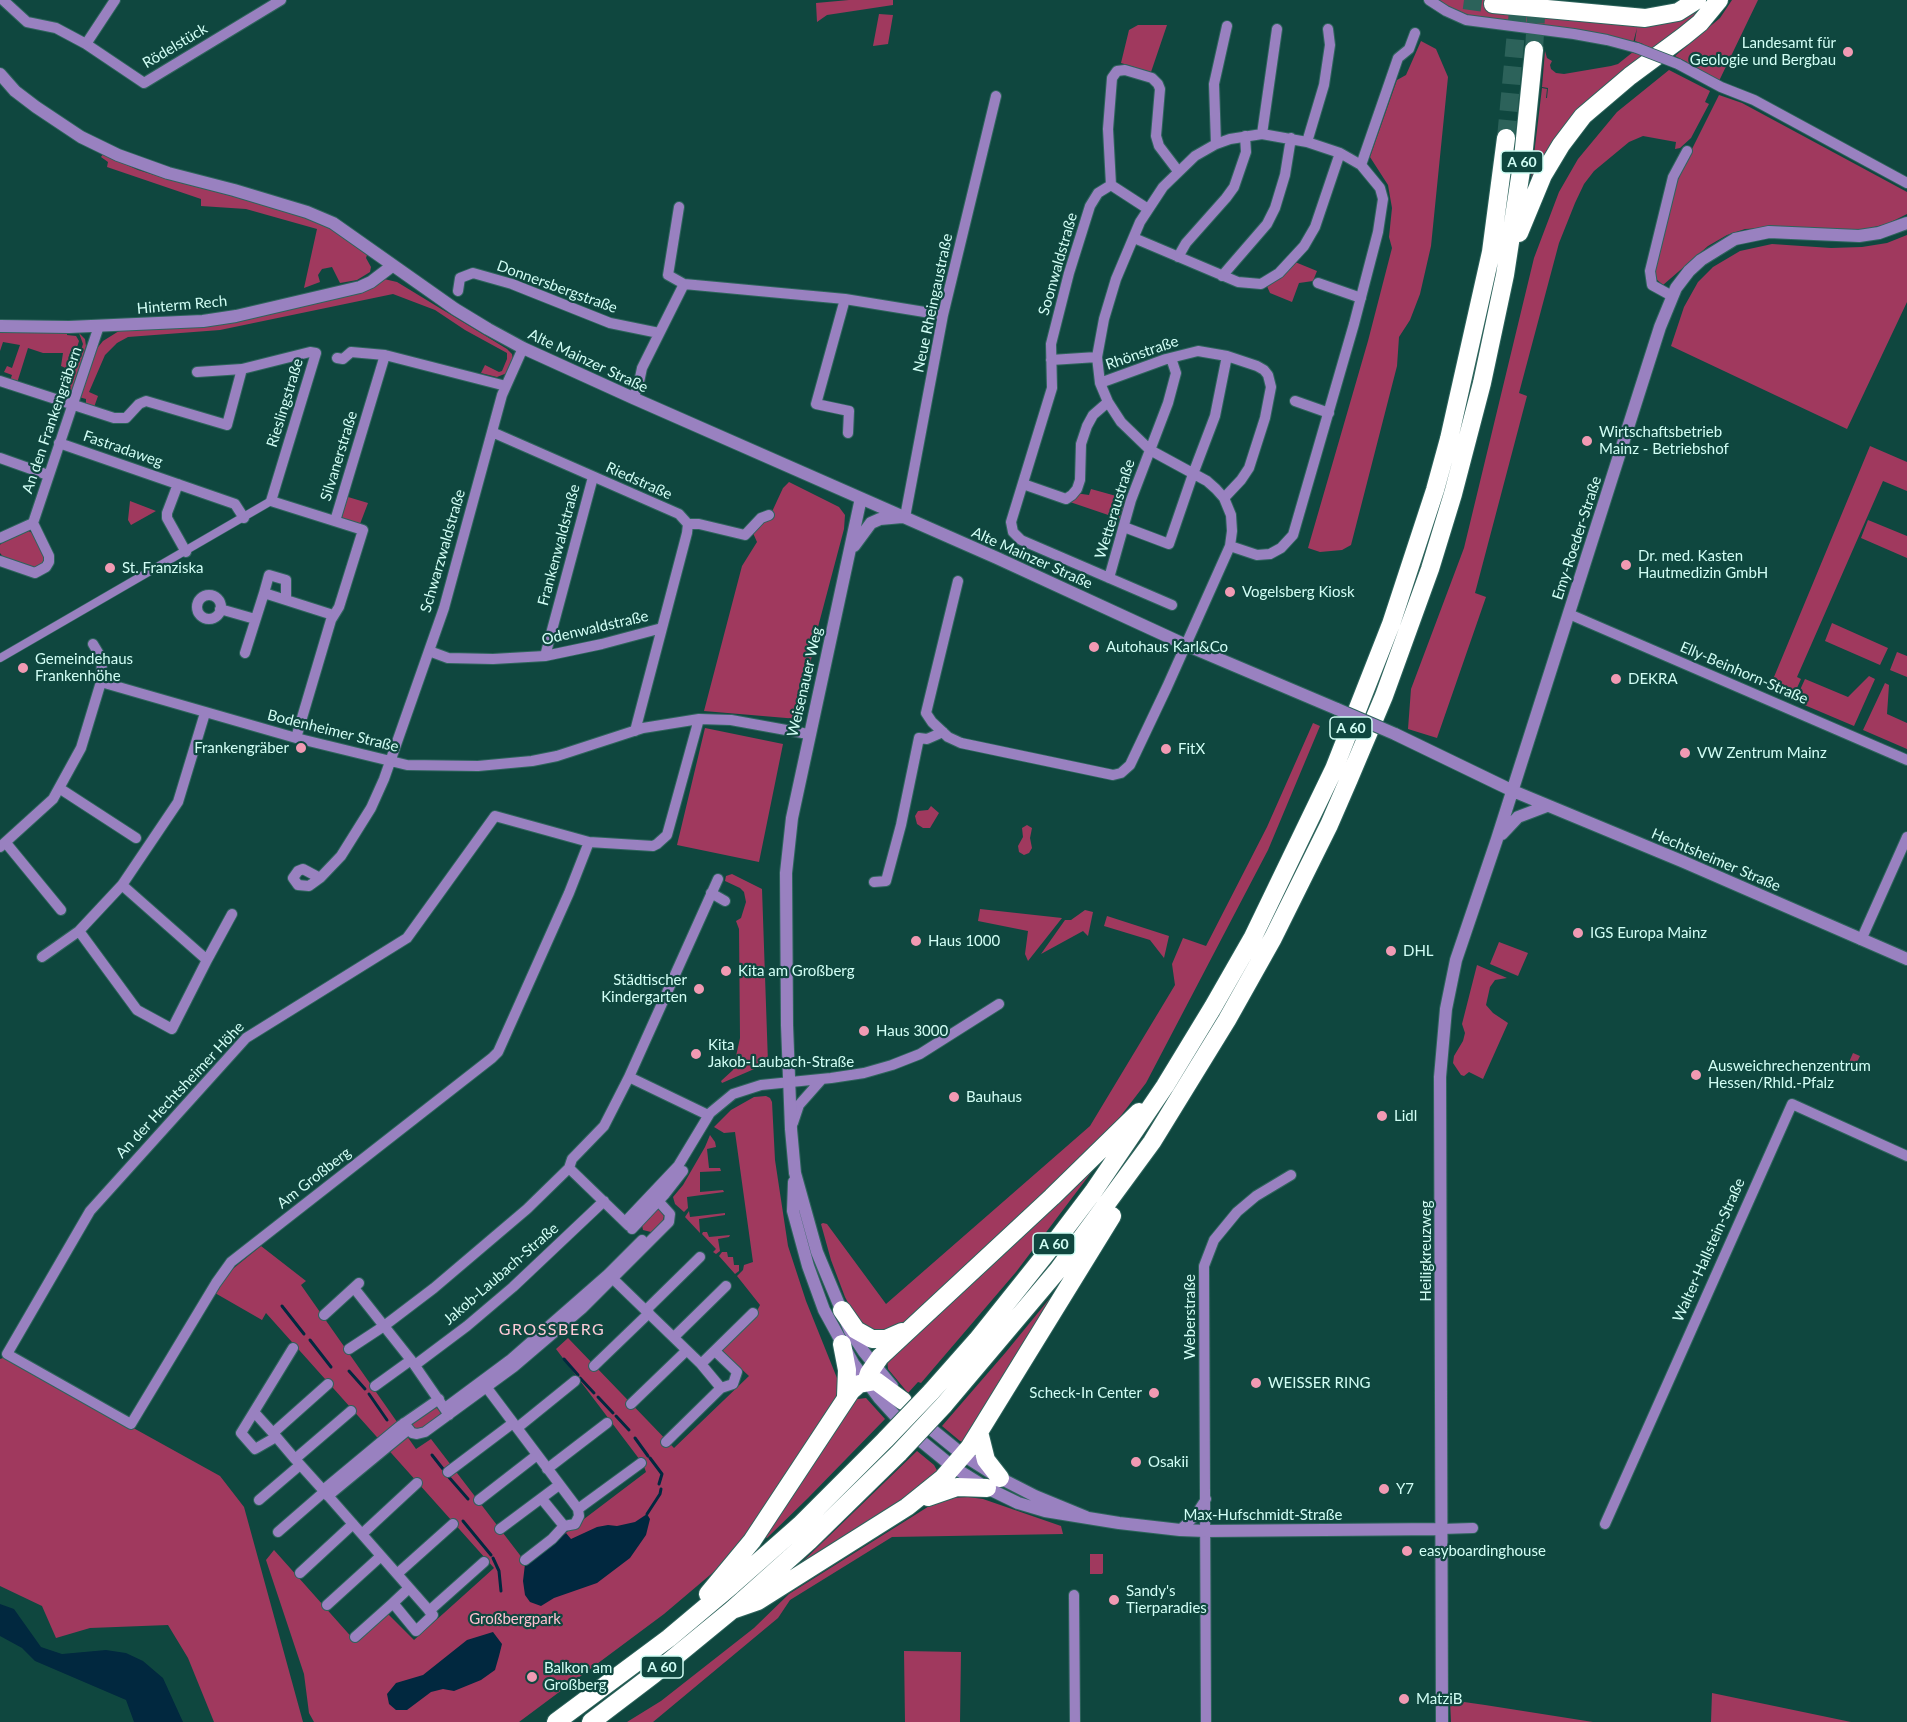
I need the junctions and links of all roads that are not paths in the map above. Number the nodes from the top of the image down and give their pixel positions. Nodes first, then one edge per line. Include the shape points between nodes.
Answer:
1 (3, 0) edge
2 (115, 0) edge
3 (281, 0) edge
4 (1429, 0) edge
5 (1559, 0) edge
6 (1673, 0) edge
7 (1697, 0) edge
8 (1719, 0) edge
9 (1493, 4) dead end
10 (1227, 26) dead end
11 (1277, 29) dead end
12 (1328, 29) dead end
13 (1415, 33) dead end
14 (86, 44) junction
15 (1534, 50) tunnel mouth
16 (0, 74) edge
17 (996, 96) dead end
18 (1262, 134) junction
19 (1245, 136) junction
20 (1291, 138) junction
21 (1506, 138) tunnel mouth
22 (1308, 142) junction
23 (1216, 144) junction
24 (1687, 150) dead end
25 (1340, 153) junction
26 (1362, 165) junction
27 (1178, 171) junction
28 (1907, 183) edge
29 (1111, 185) junction
30 (679, 207) dead end
31 (1148, 209) junction
32 (1907, 223) edge
33 (1134, 238) junction
34 (1178, 257) junction
35 (392, 266) junction
36 (1505, 274) junction
37 (1222, 276) junction
38 (684, 284) junction
39 (1318, 284) dead end
40 (458, 291) dead end
41 (1672, 296) junction
42 (1361, 298) junction
43 (845, 299) junction
44 (943, 315) junction
45 (0, 326) edge
46 (99, 326) junction
47 (659, 333) junction
48 (523, 348) junction
49 (385, 355) junction
50 (1227, 356) junction
51 (1097, 357) junction
52 (337, 358) dead end
53 (1171, 358) junction
54 (1051, 360) junction
55 (242, 369) junction
56 (196, 372) dead end
57 (0, 381) edge
58 (1100, 383) junction
59 (506, 386) junction
60 (633, 398) junction
61 (1295, 401) dead end
62 (1107, 402) junction
63 (72, 405) junction
64 (1329, 413) junction
65 (492, 432) junction
66 (848, 433) dead end
67 (59, 443) junction
68 (1150, 450) junction
69 (0, 458) edge
70 (1192, 474) junction
71 (48, 475) junction
72 (593, 477) junction
73 (178, 484) junction
74 (1023, 484) junction
75 (861, 498) junction
76 (1224, 498) junction
77 (272, 501) junction
78 (769, 515) dead end
79 (905, 517) junction
80 (244, 518) junction
81 (335, 521) junction
82 (33, 523) junction
83 (688, 524) junction
84 (1124, 527) junction
85 (1012, 532) joint
86 (0, 538) edge
87 (1230, 546) junction
88 (186, 552) junction
89 (848, 558) junction
90 (0, 561) edge
91 (1109, 578) junction
92 (958, 580) dead end
93 (264, 593) junction
94 (286, 600) junction
95 (1172, 606) dead end
96 (220, 609) dead end
97 (1569, 614) junction
98 (333, 615) junction
99 (255, 619) junction
100 (662, 628) junction
101 (93, 644) dead end
102 (1186, 645) junction
103 (429, 651) junction
104 (244, 653) dead end
105 (545, 656) junction
106 (0, 658) edge
107 (101, 682) junction
108 (205, 713) junction
109 (699, 719) junction
110 (634, 731) junction
111 (943, 732) junction
112 (808, 735) junction
113 (296, 738) junction
114 (1907, 760) edge
115 (390, 762) junction
116 (59, 788) junction
117 (1513, 791) junction
118 (1547, 806) junction
119 (1907, 837) edge
120 (136, 838) dead end
121 (1497, 839) junction
122 (589, 842) junction
123 (3, 845) edge
124 (786, 873) joint
125 (320, 878) dead end
126 (718, 879) dead end
127 (874, 882) dead end
128 (122, 885) junction
129 (711, 893) junction
130 (725, 901) dead end
131 (61, 910) dead end
132 (232, 914) dead end
133 (79, 931) junction
134 (1861, 939) junction
135 (42, 957) dead end
136 (1907, 959) edge
137 (207, 960) junction
138 (999, 1004) dead end
139 (629, 1077) junction
140 (822, 1079) junction
141 (789, 1083) junction
142 (1165, 1086) junction
143 (705, 1120) junction
144 (791, 1129) junction
145 (1152, 1142) junction
146 (1907, 1156) edge
147 (569, 1168) junction
148 (795, 1173) junction
149 (1291, 1175) dead end
150 (656, 1198) junction
151 (604, 1201) junction
152 (628, 1226) junction
153 (644, 1242) junction
154 (700, 1257) dead end
155 (611, 1276) junction
156 (726, 1286) dead end
157 (842, 1310) junction
158 (648, 1311) junction
159 (753, 1313) dead end
160 (324, 1315) dead end
161 (914, 1324) junction
162 (384, 1326) junction
163 (674, 1337) junction
164 (842, 1344) junction
165 (293, 1348) dead end
166 (349, 1349) dead end
167 (686, 1351) junction
168 (715, 1352) junction
169 (7, 1354) joint
170 (413, 1362) junction
171 (701, 1364) junction
172 (874, 1364) junction
173 (594, 1366) dead end
174 (575, 1381) dead end
175 (866, 1382) junction
176 (328, 1384) dead end
177 (484, 1385) junction
178 (375, 1386) dead end
179 (721, 1388) junction
180 (846, 1396) junction
181 (903, 1401) junction
182 (631, 1404) dead end
183 (444, 1407) junction
184 (351, 1411) dead end
185 (254, 1412) junction
186 (608, 1423) dead end
187 (515, 1426) junction
188 (406, 1427) junction
189 (979, 1432) junction
190 (274, 1435) junction
191 (666, 1442) dead end
192 (537, 1455) junction
193 (958, 1461) junction
194 (298, 1462) junction
195 (641, 1463) dead end
196 (547, 1469) junction
197 (448, 1472) dead end
198 (417, 1483) dead end
199 (994, 1483) junction
200 (559, 1485) junction
201 (325, 1493) junction
202 (542, 1498) junction
203 (1206, 1498) junction
204 (259, 1500) dead end
205 (479, 1500) dead end
206 (908, 1507) junction
207 (578, 1509) junction
208 (353, 1524) junction
209 (453, 1524) dead end
210 (1605, 1524) dead end
211 (564, 1526) junction
212 (1441, 1528) junction
213 (1473, 1528) dead end
214 (500, 1529) dead end
215 (1180, 1530) junction
216 (1206, 1531) junction
217 (278, 1532) dead end
218 (362, 1534) junction
219 (381, 1556) junction
220 (525, 1560) dead end
221 (484, 1562) dead end
222 (300, 1573) dead end
223 (397, 1574) junction
224 (409, 1588) junction
225 (1074, 1595) dead end
226 (393, 1603) junction
227 (327, 1605) dead end
228 (732, 1610) junction
229 (429, 1611) junction
230 (355, 1637) dead end
231 (669, 1638) junction
232 (556, 1722) edge
233 (591, 1722) edge
234 (1075, 1722) edge
235 (1206, 1722) edge
236 (1442, 1722) edge

1 - 14 street, Rödelstück via 27,22 56,28
2 - 14 street
3 - 14 street, Rödelstück via 144,82
4 - 28 street, bridge via 1466,20 1585,36 1637,48 1754,100
5 - 6 highway via 1628,7
7 - 9 highway via 1677,12 1645,18
8 - 36 highway via 1700,23 1605,95 1574,128 1543,175
10 - 23 street via 1214,84
11 - 18 street
12 - 22 street via 1330,45 1324,85
13 - 26 street via 1409,49 1398,58
15 - 36 highway, A 60
16 - 35 street, Alte Mainzer Straße via 15,91 81,137 168,173 307,212 333,224
17 - 44 street, Neue Rheingaustraße
18 - 19 street
18 - 20 street
19 - 23 street
19 - 34 street via 1246,152 1234,187
20 - 22 street
20 - 37 street via 1275,208 1267,224
21 - 142 highway, A 60 via 1491,252 1449,439 1391,624 1335,769 1284,876
22 - 25 street
23 - 27 street
24 - 41 street via 1674,177 1650,271 1652,285
25 - 26 street
25 - 37 street via 1315,227 1292,261 1261,284
26 - 42 street via 1380,188 1383,199
27 - 29 street via 1156,136 1158,84 1152,78 1117,71 1112,78 1107,129
27 - 31 street
29 - 31 street
29 - 54 street, Soonwaldstraße via 1098,193 1090,206 1053,334
30 - 38 street via 668,275
31 - 33 street
32 - 41 street, Emy-Roeder-Straße via 1859,236 1769,232 1735,239 1701,260
33 - 34 street
33 - 51 street via 1116,279
34 - 37 street
35 - 46 street, Hinterm Rech via 360,287 236,316
35 - 48 street, Alte Mainzer Straße
36 - 145 highway, A 60 via 1453,494 1384,696 1329,825 1272,938
38 - 43 street
38 - 47 street
39 - 42 street
40 - 47 street, Donnersbergstraße via 460,278 473,273 512,284 610,323
41 - 97 street, Emy-Roeder-Straße
42 - 64 street
43 - 44 street
43 - 66 street via 816,404 849,411
44 - 79 street, Neue Rheingaustraße
45 - 46 street, Hinterm Rech
46 - 63 street, An den Frankengräbern
47 - 60 street
48 - 59 street, Schwarzwaldstraße
48 - 60 street, Alte Mainzer Straße
49 - 52 street via 351,352 343,359
49 - 59 street
49 - 81 street, Silvanerstraße
50 - 53 street, Rhönstraße via 1198,351
50 - 70 street via 1215,416
50 - 76 street, Rhönstraße via 1264,370 1271,387 1249,468
51 - 54 street
51 - 58 street
53 - 58 street, Rhönstraße
53 - 68 street, Wetteraustraße via 1176,373
54 - 74 street, Soonwaldstraße via 1052,388
55 - 56 street, Rieslingstraße
55 - 63 street via 227,425 146,401 120,419
55 - 77 street, Rieslingstraße via 316,353
57 - 63 street
58 - 62 street
59 - 65 street, Schwarzwaldstraße
60 - 75 street, Alte Mainzer Straße
61 - 64 street
62 - 68 street
62 - 74 street via 1087,426 1080,480 1072,495 1066,499
63 - 67 street, An den Frankengräbern
64 - 87 street via 1293,535 1269,554 1257,555
65 - 72 street, Riedstraße
65 - 103 street, Schwarzwaldstraße
67 - 71 street, An den Frankengräbern
67 - 73 street, Fastradaweg
68 - 70 street
68 - 84 street, Wetteraustraße
69 - 71 street
70 - 76 street via 1207,481
70 - 84 street via 1169,544
71 - 82 street, An den Frankengräbern
72 - 83 street, Riedstraße via 679,514
72 - 105 street, Frankenwaldstraße
73 - 80 street, Fastradaweg via 236,504
73 - 88 street via 166,513
74 - 85 street, Soonwaldstraße via 1011,522
75 - 79 street, Alte Mainzer Straße
75 - 89 street, Weisenauer Weg
76 - 87 street via 1231,515
77 - 80 street
77 - 81 street
78 - 83 street, Riedstraße via 745,535
79 - 89 street via 871,523
79 - 102 street, Alte Mainzer Straße
80 - 88 street
81 - 98 street, Silvanerstraße via 363,531 339,608
82 - 86 street
82 - 90 street via 49,556 46,567 31,573
83 - 100 street
84 - 91 street, Wetteraustraße
85 - 91 street, Wetteraustraße via 1021,540
87 - 102 street
88 - 106 street
89 - 112 street, Weisenauer Weg
91 - 95 street, Wetteraustraße
92 - 111 street via 927,713
93 - 94 street
93 - 94 street via 269,575 285,580
93 - 99 street
94 - 98 street
96 - 99 street
97 - 114 street, Elly-Beinhorn-Straße
97 - 117 street, Emy-Roeder-Straße
98 - 113 street, Silvanerstraße
99 - 104 street
100 - 105 street, Odenwaldstraße
100 - 110 street
101 - 107 street via 102,659
102 - 111 street via 1130,765 1121,773 1103,774 961,743
102 - 117 street, Alte Mainzer Straße, bridge via 1395,734
103 - 105 street, Odenwaldstraße via 448,658
103 - 115 street, Schwarzwaldstraße
107 - 108 street, Bodenheimer Straße
107 - 116 street via 81,748
108 - 113 street, Bodenheimer Straße
108 - 128 street via 178,802
109 - 110 street, Bodenheimer Straße
109 - 112 street, Bodenheimer Straße via 731,720
109 - 122 street via 667,835 653,846
110 - 115 street, Bodenheimer Straße via 532,761 478,766
111 - 127 street via 919,738 886,881
112 - 124 street, Weisenauer Weg
113 - 115 street, Bodenheimer Straße
115 - 125 street, Schwarzwaldstraße via 354,837
116 - 120 street
116 - 123 street via 53,800
117 - 118 street, Hechtsheimer Straße
117 - 121 street, Heiligkreuzweg
118 - 121 street via 1514,820
118 - 134 street, Hechtsheimer Straße
119 - 134 street
121 - 212 street, Heiligkreuzweg via 1456,960 1445,1015 1440,1077
122 - 169 street, An der Hechtsheimer Höhe via 495,816 407,938 257,1029 238,1046 90,1211
122 - 169 street, Am Großberg via 498,1052 231,1262 131,1424
123 - 131 street
124 - 141 street, Max-Hufschmidt-Straße
126 - 129 street
128 - 133 street
128 - 137 street
129 - 130 street
129 - 139 street
132 - 137 street
133 - 135 street
133 - 137 street via 137,1010 172,1029
134 - 136 street, Hechtsheimer Straße
138 - 140 street via 920,1054 892,1065
139 - 143 street
139 - 147 street via 604,1126 572,1159
140 - 141 street
140 - 144 street, Max-Hufschmidt-Straße via 800,1105
141 - 143 street via 744,1089 725,1100
141 - 144 street, Max-Hufschmidt-Straße
142 - 161 highway
142 - 231 highway, A 60, bridge via 1055,1242 931,1392 800,1525
143 - 150 street via 688,1163
144 - 148 street, Max-Hufschmidt-Straße
145 - 189 highway via 1109,1221
145 - 228 highway, A 60, bridge via 1058,1270 944,1405 809,1541
146 - 210 street, Walter-Hallstein-Straße via 1791,1104
147 - 151 street
147 - 162 street via 480,1250
148 - 157 street, Max-Hufschmidt-Straße via 817,1252
148 - 164 street, Max-Hufschmidt-Straße via 793,1211 802,1245 824,1310
149 - 203 street, Weberstraße via 1256,1196 1223,1226 1204,1266
150 - 152 street
150 - 153 street via 670,1214 670,1220
151 - 152 street
151 - 170 street, Jakob-Laubach-Straße via 467,1326
152 - 153 street
153 - 155 street
154 - 158 street
155 - 158 street
155 - 177 street
156 - 163 street
157 - 161 highway via 856,1330 872,1339 890,1338
157 - 172 street, Max-Hufschmidt-Straße via 850,1331
158 - 163 street
158 - 173 street
159 - 168 street
160 - 162 street via 356,1286
161 - 172 highway
162 - 166 street
162 - 170 street
163 - 167 street
164 - 175 street, Max-Hufschmidt-Straße
164 - 180 highway
165 - 185 street
167 - 171 street
167 - 182 street
168 - 171 street
168 - 179 street via 737,1372 733,1384
170 - 178 street, Jakob-Laubach-Straße
170 - 183 street
171 - 179 street
172 - 175 highway
172 - 181 street, Max-Hufschmidt-Straße
174 - 187 street
175 - 180 highway
175 - 181 highway via 880,1383
175 - 193 street, Max-Hufschmidt-Straße via 910,1432
176 - 190 street
177 - 183 street
177 - 187 street
179 - 191 street
180 - 231 highway via 752,1541
181 - 193 street, Max-Hufschmidt-Straße
183 - 188 street
183 - 188 street via 420,1434
184 - 194 street
185 - 190 street
185 - 190 street via 241,1433 255,1449
186 - 196 street
187 - 192 street
187 - 197 street
188 - 201 street
189 - 193 highway
189 - 199 highway
190 - 194 street
192 - 196 street
192 - 205 street
193 - 199 street, Max-Hufschmidt-Straße
193 - 206 highway via 930,1491
194 - 201 street
194 - 204 street
195 - 207 street
196 - 200 street
198 - 218 street
199 - 206 highway via 951,1488
199 - 215 street, Max-Hufschmidt-Straße via 1034,1508 1056,1514
200 - 202 street
200 - 207 street
201 - 208 street
201 - 217 street
202 - 211 street
202 - 214 street
203 - 215 street
203 - 216 street, Weberstraße
206 - 228 highway via 758,1601
207 - 211 street via 575,1524
208 - 218 street
208 - 222 street
209 - 223 street
211 - 220 street
212 - 213 street
212 - 216 street, Max-Hufschmidt-Straße
212 - 236 street, Heiligkreuzweg
215 - 216 street, Max-Hufschmidt-Straße
216 - 235 street, Weberstraße
218 - 219 street
219 - 223 street
219 - 227 street
221 - 229 street
223 - 224 street
224 - 226 street
224 - 229 street
225 - 234 street
226 - 229 street via 416,1630 433,1616
226 - 230 street
228 - 233 highway, A 60
231 - 232 highway, A 60

